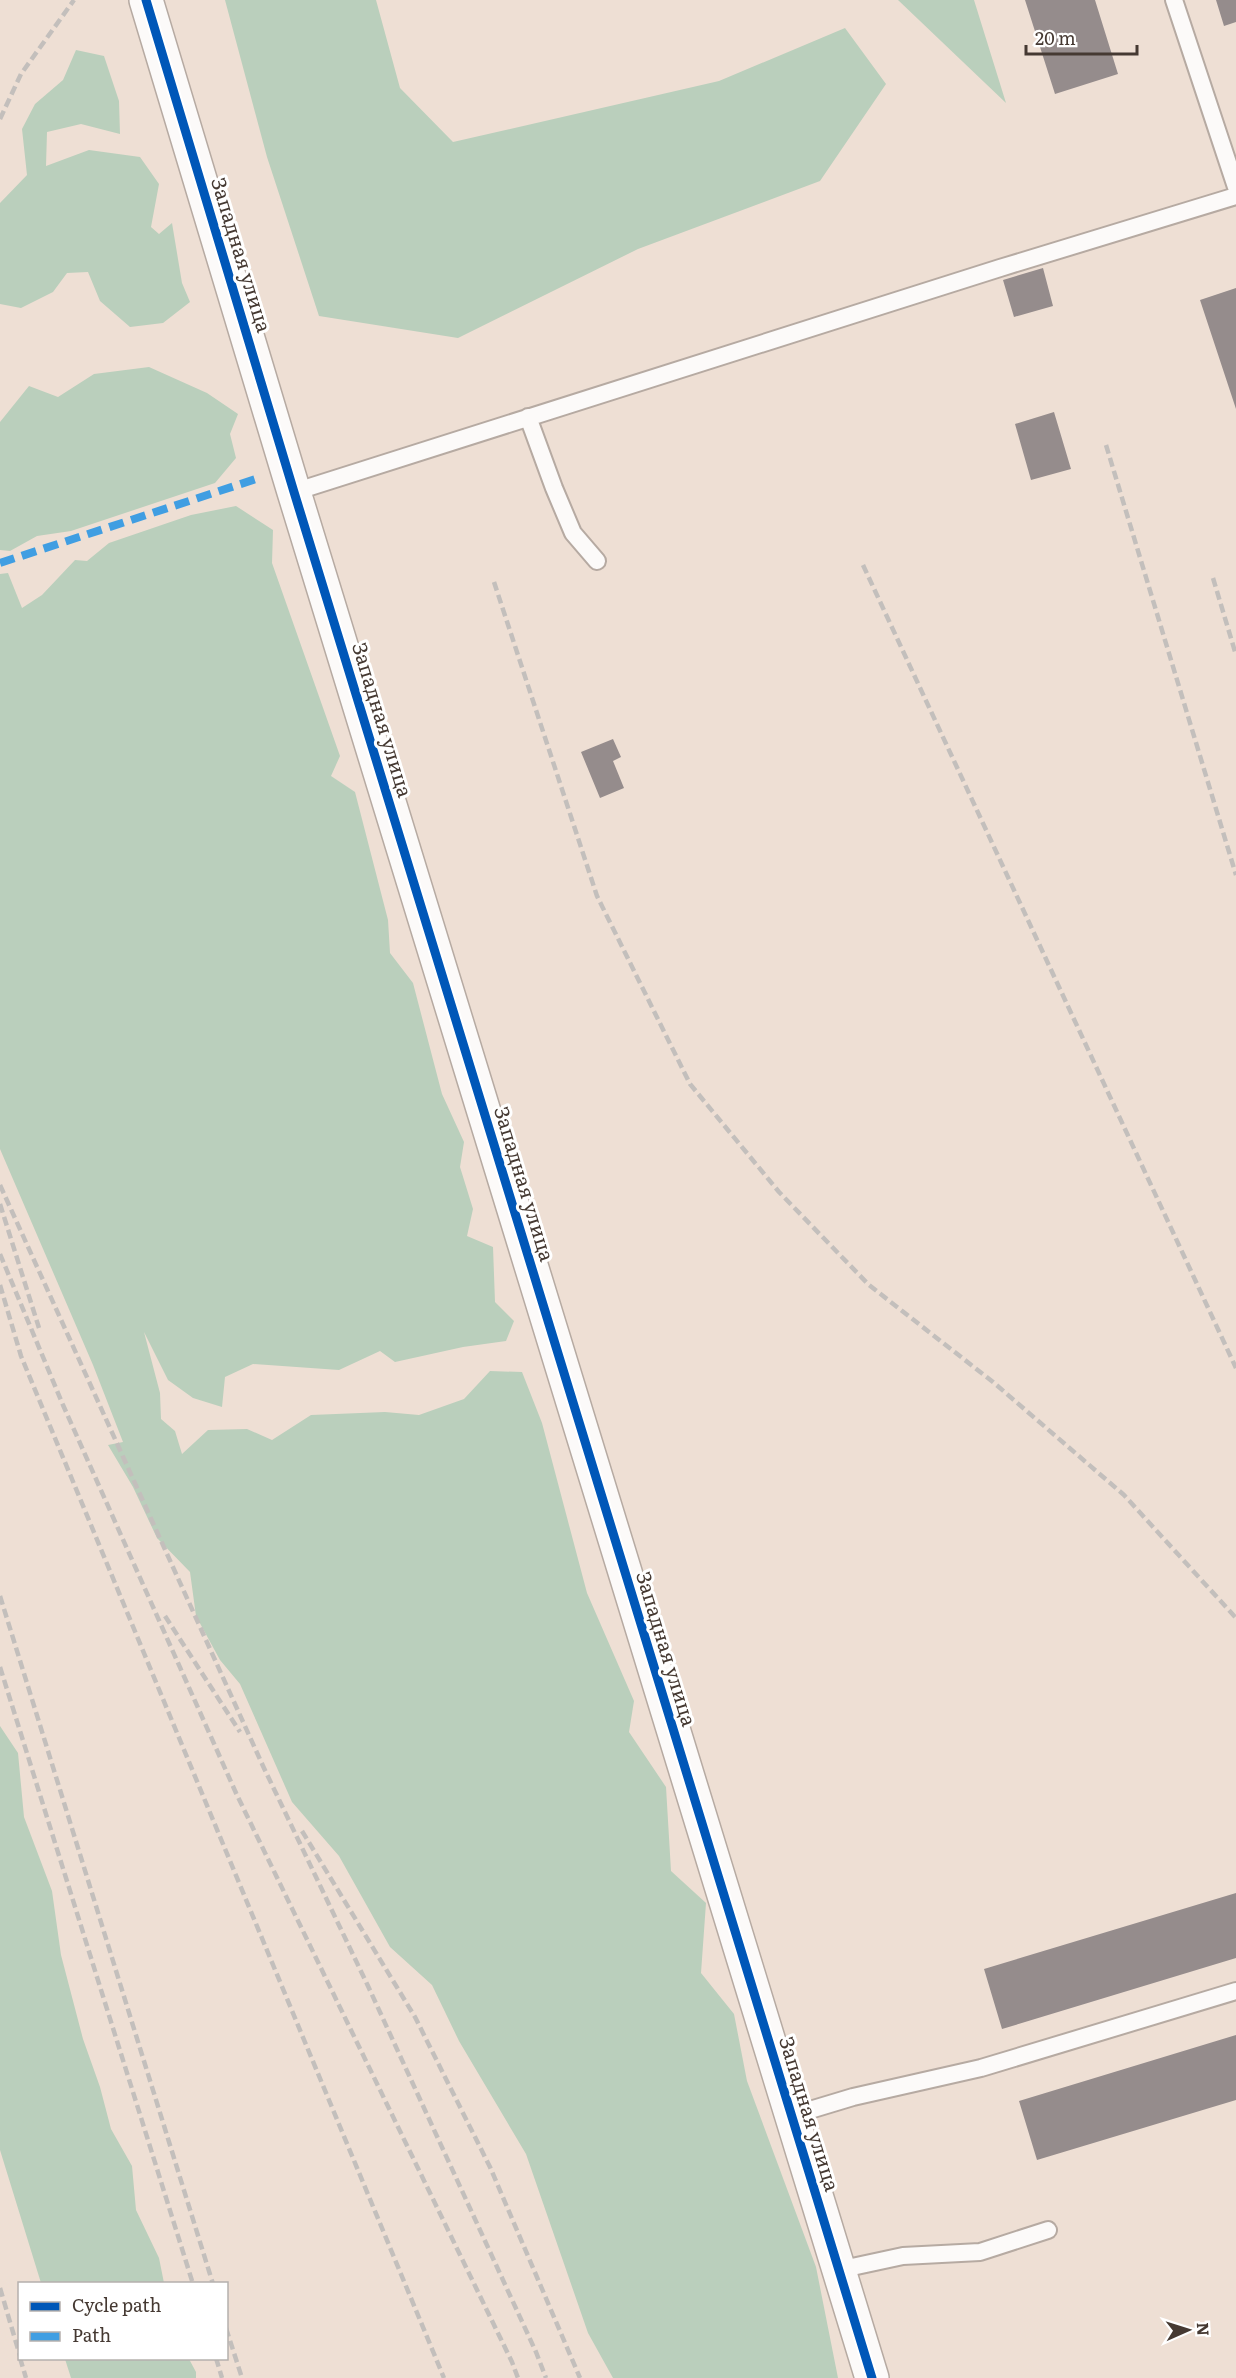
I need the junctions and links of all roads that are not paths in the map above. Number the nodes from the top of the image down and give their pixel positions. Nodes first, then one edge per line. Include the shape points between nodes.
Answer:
1 (146, 0) edge
2 (1174, 0) edge
3 (1236, 187) edge
4 (1236, 196) edge
5 (528, 417) junction
6 (294, 492) junction
7 (597, 561) dead end
8 (1236, 1991) edge
9 (790, 2116) junction
10 (1048, 2230) dead end
11 (838, 2270) junction
12 (872, 2378) edge

1 - 6 street, Западная улица
2 - 3 lane
4 - 5 lane
5 - 6 lane
5 - 7 lane via 573,533
6 - 9 street, Западная улица
8 - 9 lane via 981,2068 853,2097
9 - 11 street, Западная улица
10 - 11 lane via 980,2252 903,2256
11 - 12 street, Западная улица

